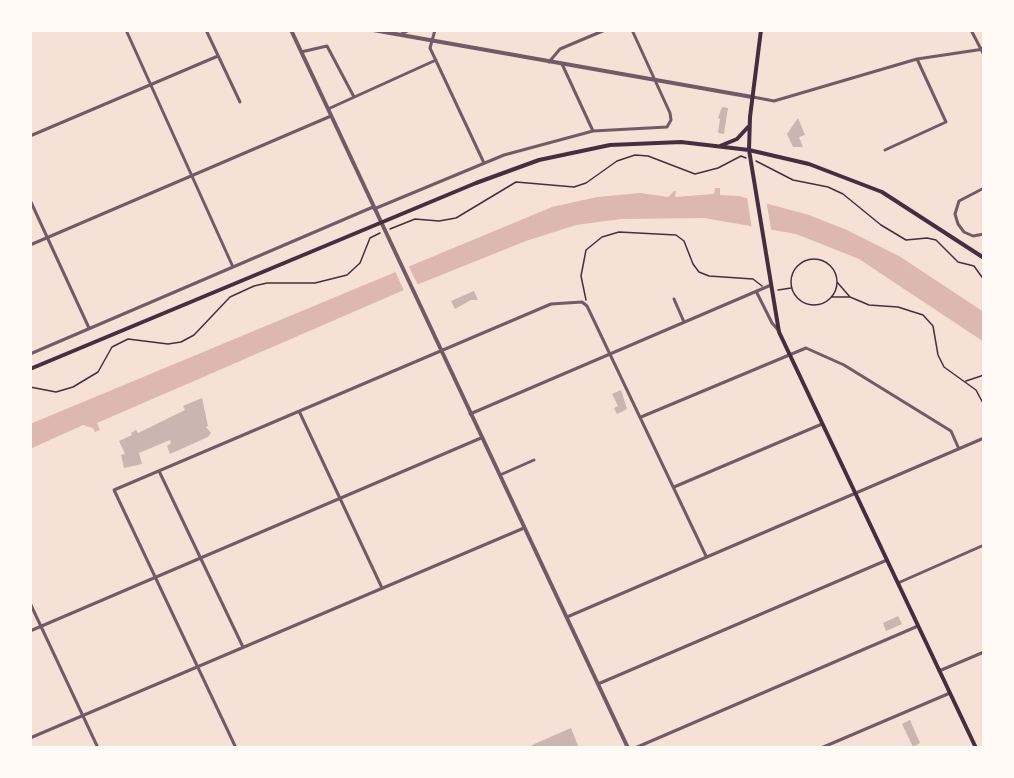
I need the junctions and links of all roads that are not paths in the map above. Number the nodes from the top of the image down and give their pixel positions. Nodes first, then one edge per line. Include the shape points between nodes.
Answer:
1 (126, 30) edge
2 (206, 30) edge
3 (291, 30) edge
4 (373, 30) edge
5 (410, 30) edge
6 (435, 30) edge
7 (605, 30) edge
8 (632, 30) edge
9 (761, 30) edge
10 (971, 30) edge
11 (399, 35) junction
12 (432, 41) junction
13 (982, 49) edge
14 (302, 52) junction
15 (984, 55) edge
16 (218, 56) junction
17 (917, 59) junction
18 (436, 60) junction
19 (549, 62) junction
20 (562, 64) junction
21 (655, 80) junction
22 (151, 85) junction
23 (354, 97) junction
24 (752, 97) junction
25 (240, 102) dead end
26 (328, 109) junction
27 (331, 116) junction
28 (749, 126) junction
29 (593, 131) junction
30 (30, 136) edge
31 (718, 146) junction
32 (749, 150) junction
33 (885, 150) dead end
34 (484, 163) junction
35 (192, 176) junction
36 (984, 188) edge
37 (30, 200) edge
38 (374, 208) junction
39 (380, 223) junction
40 (984, 234) edge
41 (47, 237) junction
42 (30, 244) edge
43 (984, 258) edge
44 (233, 267) junction
45 (771, 285) junction
46 (756, 291) junction
47 (674, 299) dead end
48 (684, 322) junction
49 (89, 328) junction
50 (780, 332) junction
51 (440, 351) junction
52 (611, 353) junction
53 (30, 354) edge
54 (789, 354) junction
55 (30, 369) edge
56 (299, 411) junction
57 (470, 414) junction
58 (641, 417) junction
59 (822, 424) junction
60 (482, 438) junction
61 (984, 438) edge
62 (959, 449) junction
63 (534, 460) dead end
64 (159, 471) junction
65 (499, 475) junction
66 (674, 487) junction
67 (855, 493) junction
68 (340, 499) junction
69 (524, 528) junction
70 (984, 545) edge
71 (706, 556) junction
72 (201, 558) junction
73 (887, 560) junction
74 (156, 578) junction
75 (898, 583) junction
76 (382, 588) junction
77 (30, 603) edge
78 (566, 617) junction
79 (918, 626) junction
80 (41, 627) junction
81 (30, 631) edge
82 (243, 647) junction
83 (984, 652) edge
84 (198, 667) junction
85 (939, 671) junction
86 (598, 684) junction
87 (950, 693) junction
88 (83, 716) junction
89 (30, 738) edge
90 (98, 748) edge
91 (236, 748) edge
92 (628, 748) edge
93 (635, 748) edge
94 (821, 748) edge
95 (976, 748) edge

1 - 22 street
2 - 16 street
3 - 14 street
4 - 11 street
5 - 11 street
6 - 12 street
7 - 19 street via 561,49
8 - 21 street
9 - 24 main road
10 - 13 street
11 - 12 street
12 - 18 street via 430,48
12 - 19 street
13 - 15 street
13 - 17 street
14 - 23 street via 327,46
14 - 26 street
16 - 22 street
16 - 25 street
17 - 24 street via 774,101
17 - 33 street via 946,122
18 - 23 street
18 - 34 street
19 - 20 street
20 - 21 street
20 - 29 street
21 - 24 street
21 - 29 street via 671,120 667,127
22 - 30 street
22 - 35 street
23 - 26 street
24 - 28 main road
26 - 27 street
27 - 35 street
27 - 38 street
28 - 31 main road via 736,140
28 - 32 main road
29 - 34 street
31 - 32 main road
31 - 39 main road via 656,141 586,148 539,160
32 - 43 main road via 809,164 870,186
32 - 45 main road
34 - 38 street
35 - 41 street
35 - 44 street
36 - 40 street via 959,201 956,214 964,232 973,236
37 - 41 street
38 - 39 street
38 - 44 street
39 - 51 street
39 - 55 main road
41 - 42 street
41 - 49 street
44 - 49 street
45 - 46 street
45 - 50 main road
46 - 48 street
46 - 50 street
47 - 48 street
48 - 52 street
49 - 53 street
50 - 54 main road
51 - 52 street via 551,304 586,304
51 - 56 street
51 - 57 street
52 - 57 street
52 - 58 street
54 - 58 street
54 - 59 main road
54 - 62 street via 806,348 844,364 951,431
56 - 64 street
56 - 68 street
57 - 60 street
58 - 66 street
59 - 66 street
59 - 67 main road
60 - 65 street
60 - 68 street
61 - 62 street
62 - 67 street
63 - 65 street
64 - 72 street
64 - 74 street via 114,490
65 - 69 street
66 - 71 street
67 - 71 street
67 - 73 main road
68 - 72 street
68 - 76 street
69 - 76 street
69 - 78 street
70 - 75 street
71 - 78 street
72 - 74 street
72 - 82 street
73 - 75 main road
73 - 86 street
74 - 80 street
74 - 84 street
75 - 79 main road
76 - 82 street
77 - 80 street
78 - 86 street
79 - 85 main road
79 - 93 street
80 - 81 street
80 - 88 street
82 - 84 street
83 - 85 street
84 - 88 street
84 - 91 street
85 - 87 main road
86 - 92 street
87 - 94 street
87 - 95 main road
88 - 89 street
88 - 90 street

